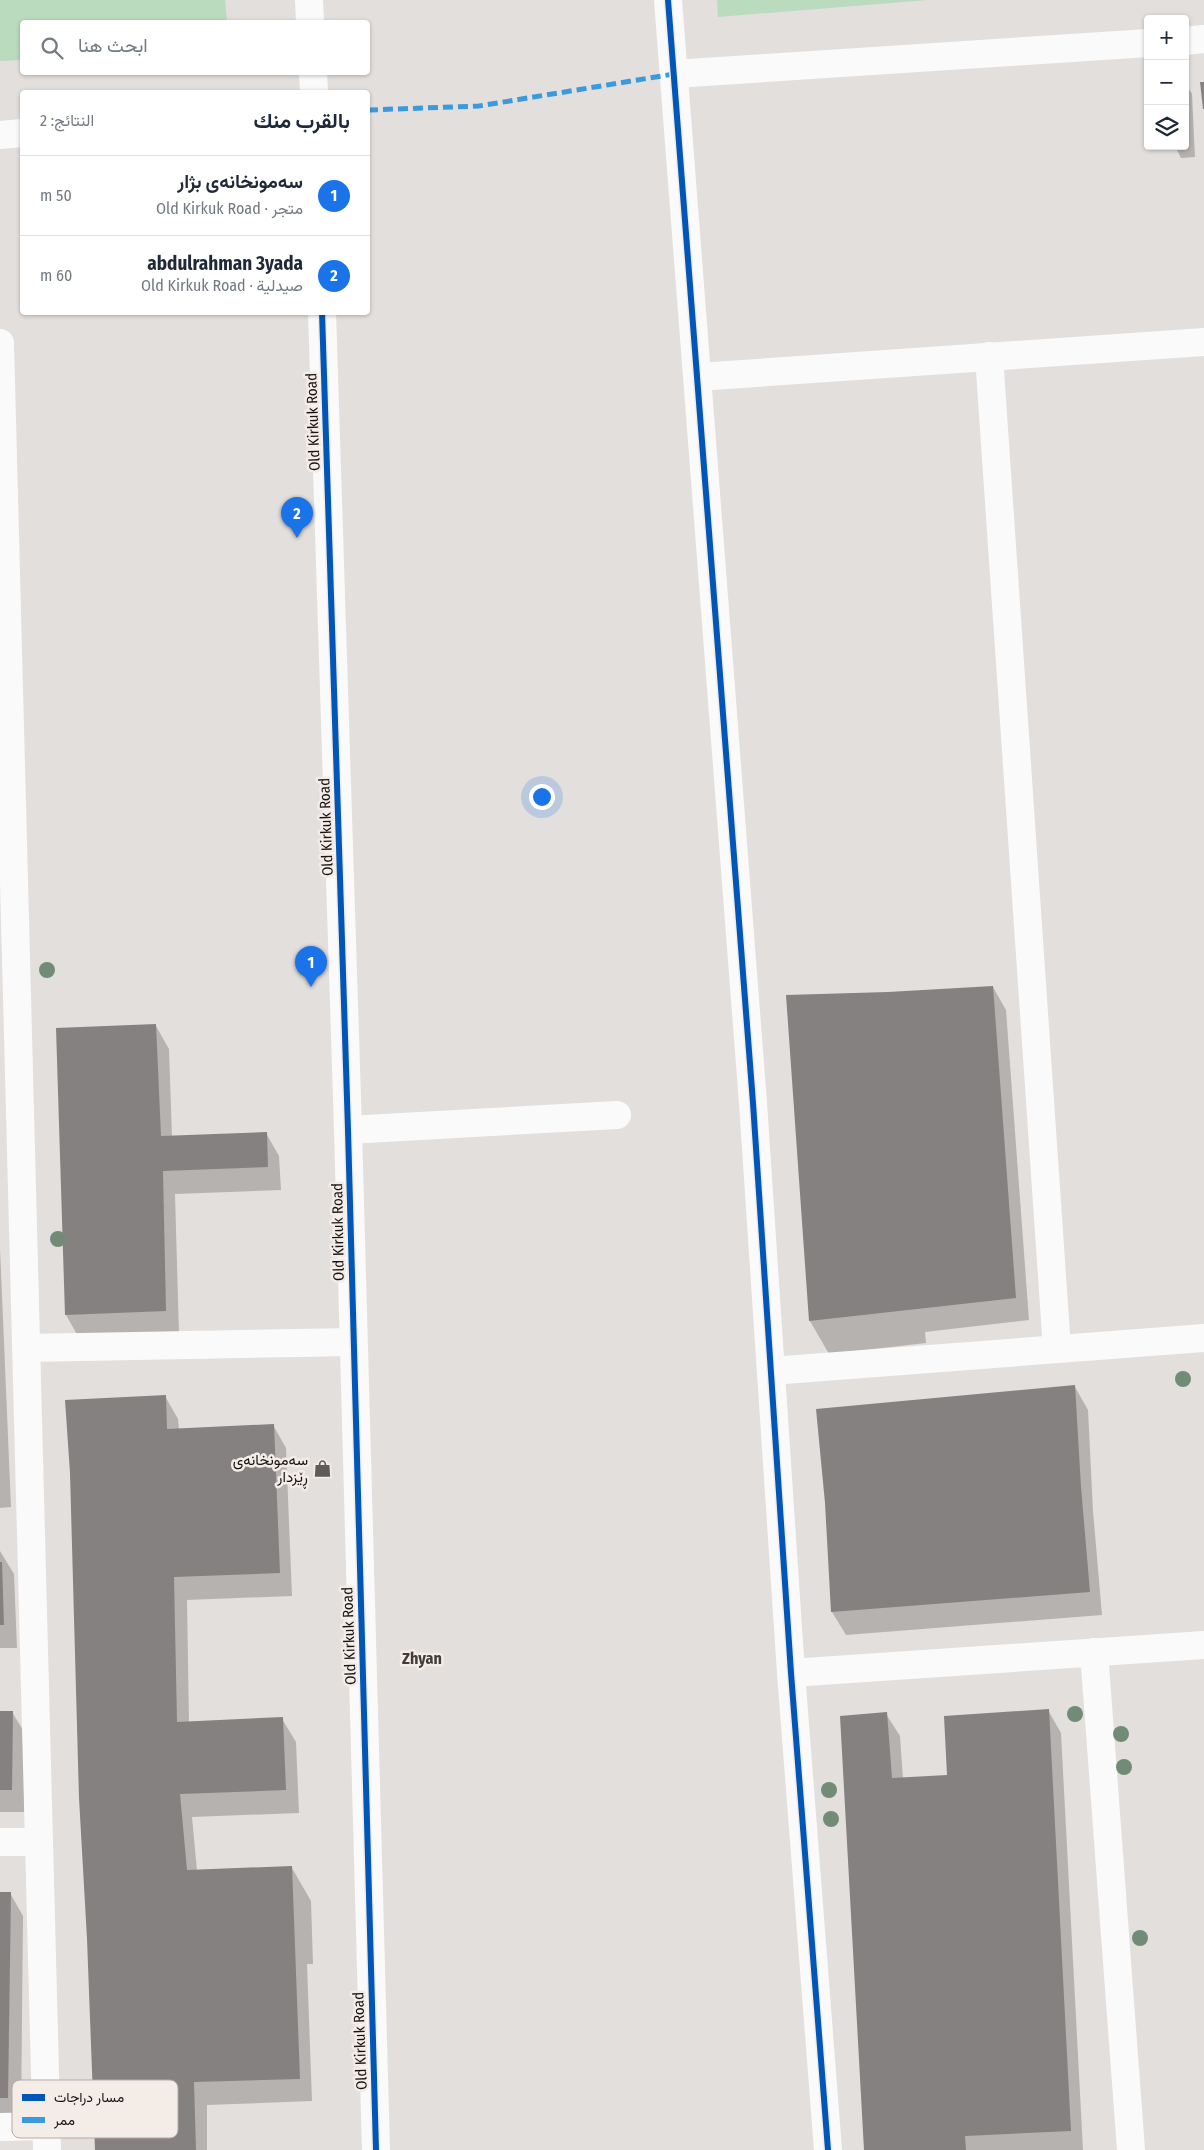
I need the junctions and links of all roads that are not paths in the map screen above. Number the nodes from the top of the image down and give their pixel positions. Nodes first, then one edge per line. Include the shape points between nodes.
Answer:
1 (309, 0) edge
2 (668, 0) edge
3 (310, 20) edge
4 (1204, 40) edge
5 (1189, 41) edge
6 (1144, 43) edge
7 (674, 74) junction
8 (313, 75) edge
9 (314, 90) edge
10 (20, 134) edge
11 (0, 135) edge
12 (322, 315) edge
13 (1204, 342) edge
14 (0, 343) edge
15 (988, 356) junction
16 (698, 377) junction
17 (617, 1115) dead end
18 (348, 1130) junction
19 (1204, 1338) edge
20 (353, 1342) junction
21 (27, 1348) junction
22 (1057, 1349) junction
23 (771, 1371) junction
24 (1204, 1645) edge
25 (1094, 1652) junction
26 (791, 1673) junction
27 (0, 1842) edge
28 (39, 1842) junction
29 (45, 2080) edge
30 (376, 2150) edge
31 (828, 2150) edge
32 (1131, 2150) edge

1 - 3 street
2 - 7 street
4 - 5 street
6 - 7 street
7 - 16 street
8 - 9 street
10 - 11 street
12 - 18 street, Old Kirkuk Road
13 - 15 street
14 - 21 street
15 - 16 street
15 - 22 street
16 - 23 street
17 - 18 street
18 - 20 street, Old Kirkuk Road
19 - 22 street
20 - 21 street
20 - 30 street, Old Kirkuk Road
21 - 28 street
22 - 23 street
23 - 26 street
24 - 25 street
25 - 26 street
25 - 32 street
26 - 31 street
27 - 28 street
28 - 29 street

